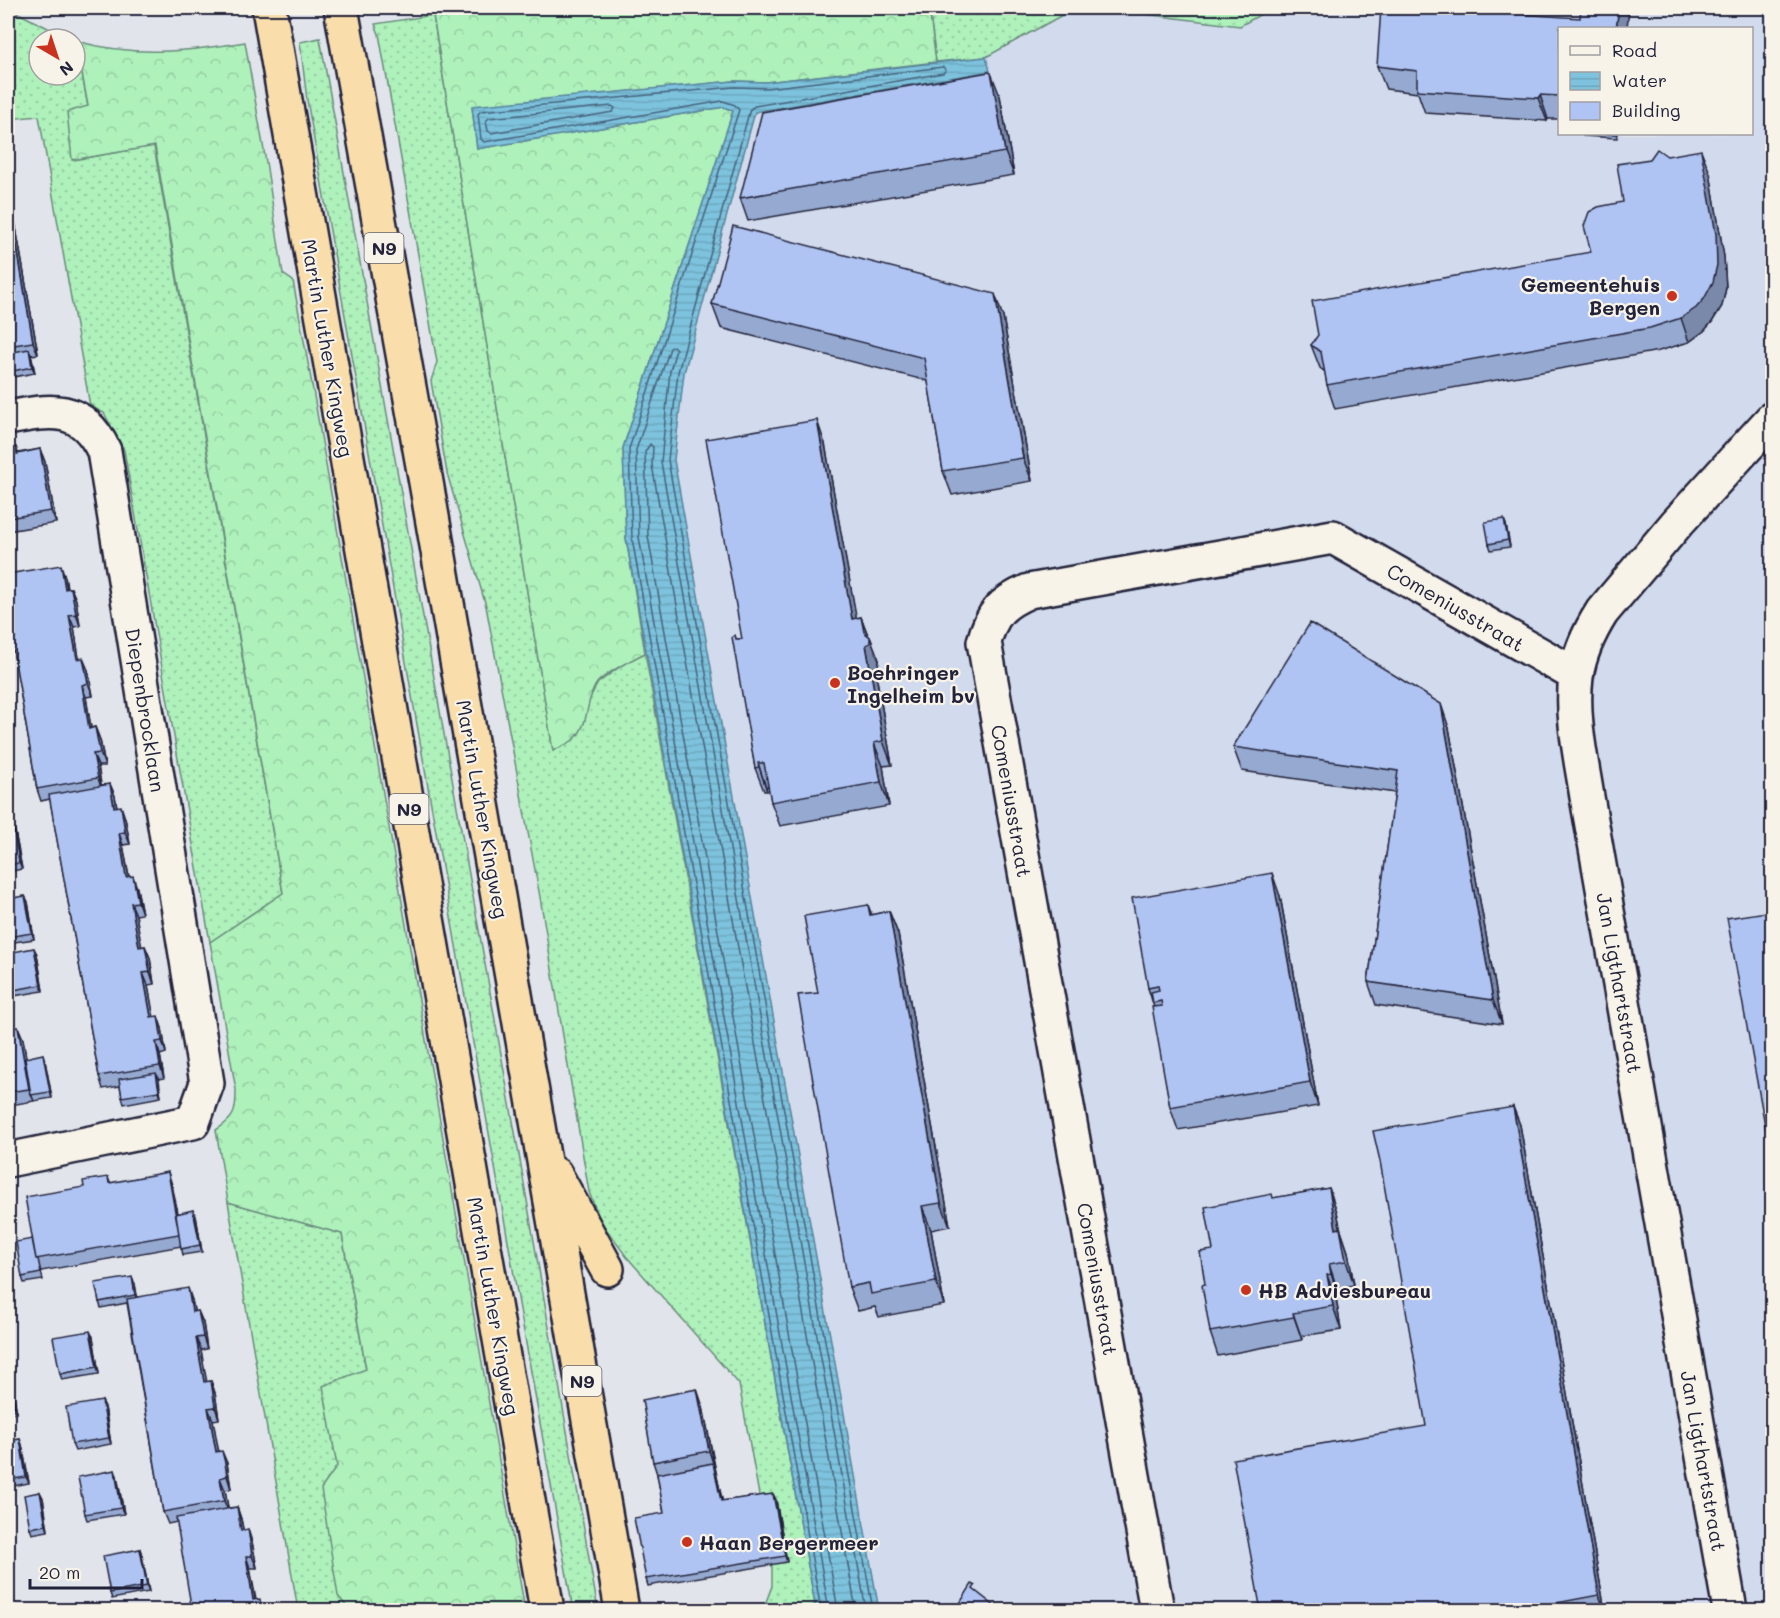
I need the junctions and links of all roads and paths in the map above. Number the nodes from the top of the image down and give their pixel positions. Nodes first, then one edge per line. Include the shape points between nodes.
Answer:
1 (269, 8) edge
2 (341, 8) edge
3 (8, 418) edge
4 (1773, 419) edge
5 (1576, 675) junction
6 (542, 1151) junction
7 (8, 1161) edge
8 (608, 1269) dead end
9 (547, 1611) edge
10 (622, 1611) edge
11 (1157, 1611) edge
12 (1730, 1611) edge

1 - 9 highway, Martin Luther Kingweg / N9
2 - 6 highway, Martin Luther Kingweg / N9
3 - 7 street, Diepenbrocklaan via 47,411 68,415 91,429 104,451 207,1083 193,1122
4 - 5 street, Jan Ligthartstraat via 1602,612
5 - 11 street, Comeniusstraat via 1334,537 1029,591 998,610 989,625 984,642
5 - 12 street, Jan Ligthartstraat via 1577,732 1587,797
6 - 8 highway, N9
6 - 10 highway, Martin Luther Kingweg / N9

